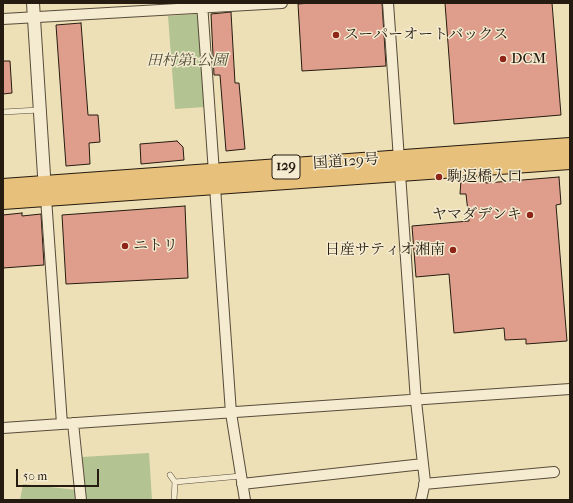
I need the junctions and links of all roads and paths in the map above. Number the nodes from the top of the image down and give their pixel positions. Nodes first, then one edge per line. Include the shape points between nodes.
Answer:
1 (33, 3) edge
2 (282, 3) edge
3 (388, 3) edge
4 (202, 6) edge
5 (34, 17) junction
6 (3, 19) edge
7 (40, 110) junction
8 (3, 112) edge
9 (570, 146) edge
10 (570, 161) edge
11 (399, 166) junction
12 (214, 179) junction
13 (3, 187) edge
14 (45, 191) junction
15 (3, 201) edge
16 (570, 389) edge
17 (416, 401) junction
18 (231, 413) junction
19 (73, 423) junction
20 (62, 424) junction
21 (3, 428) edge
22 (423, 464) junction
23 (554, 472) dead end
24 (170, 475) dead end
25 (242, 480) junction
26 (175, 482) junction
27 (424, 484) junction
28 (81, 500) edge
29 (174, 500) edge
30 (245, 500) edge
31 (421, 500) edge

1 - 5 street
2 - 4 street
3 - 11 street
4 - 5 street
4 - 12 street
5 - 6 street
5 - 7 street
7 - 8 lane
7 - 14 street
9 - 11 highway, 国道129号 / 129
10 - 11 highway, 国道129号 / 129
11 - 12 highway, 国道129号 / 129
11 - 17 street
12 - 14 highway, 国道129号 / 129
12 - 18 street
13 - 14 highway, 国道129号 / 129
14 - 15 highway, 国道129号 / 129
14 - 20 street
16 - 17 street
17 - 18 street
17 - 22 street
18 - 19 street
18 - 25 street
19 - 20 street
19 - 28 street
20 - 21 street
22 - 25 street
22 - 27 street
23 - 27 street
24 - 26 lane
25 - 26 lane
25 - 30 street
26 - 29 lane
27 - 31 street

